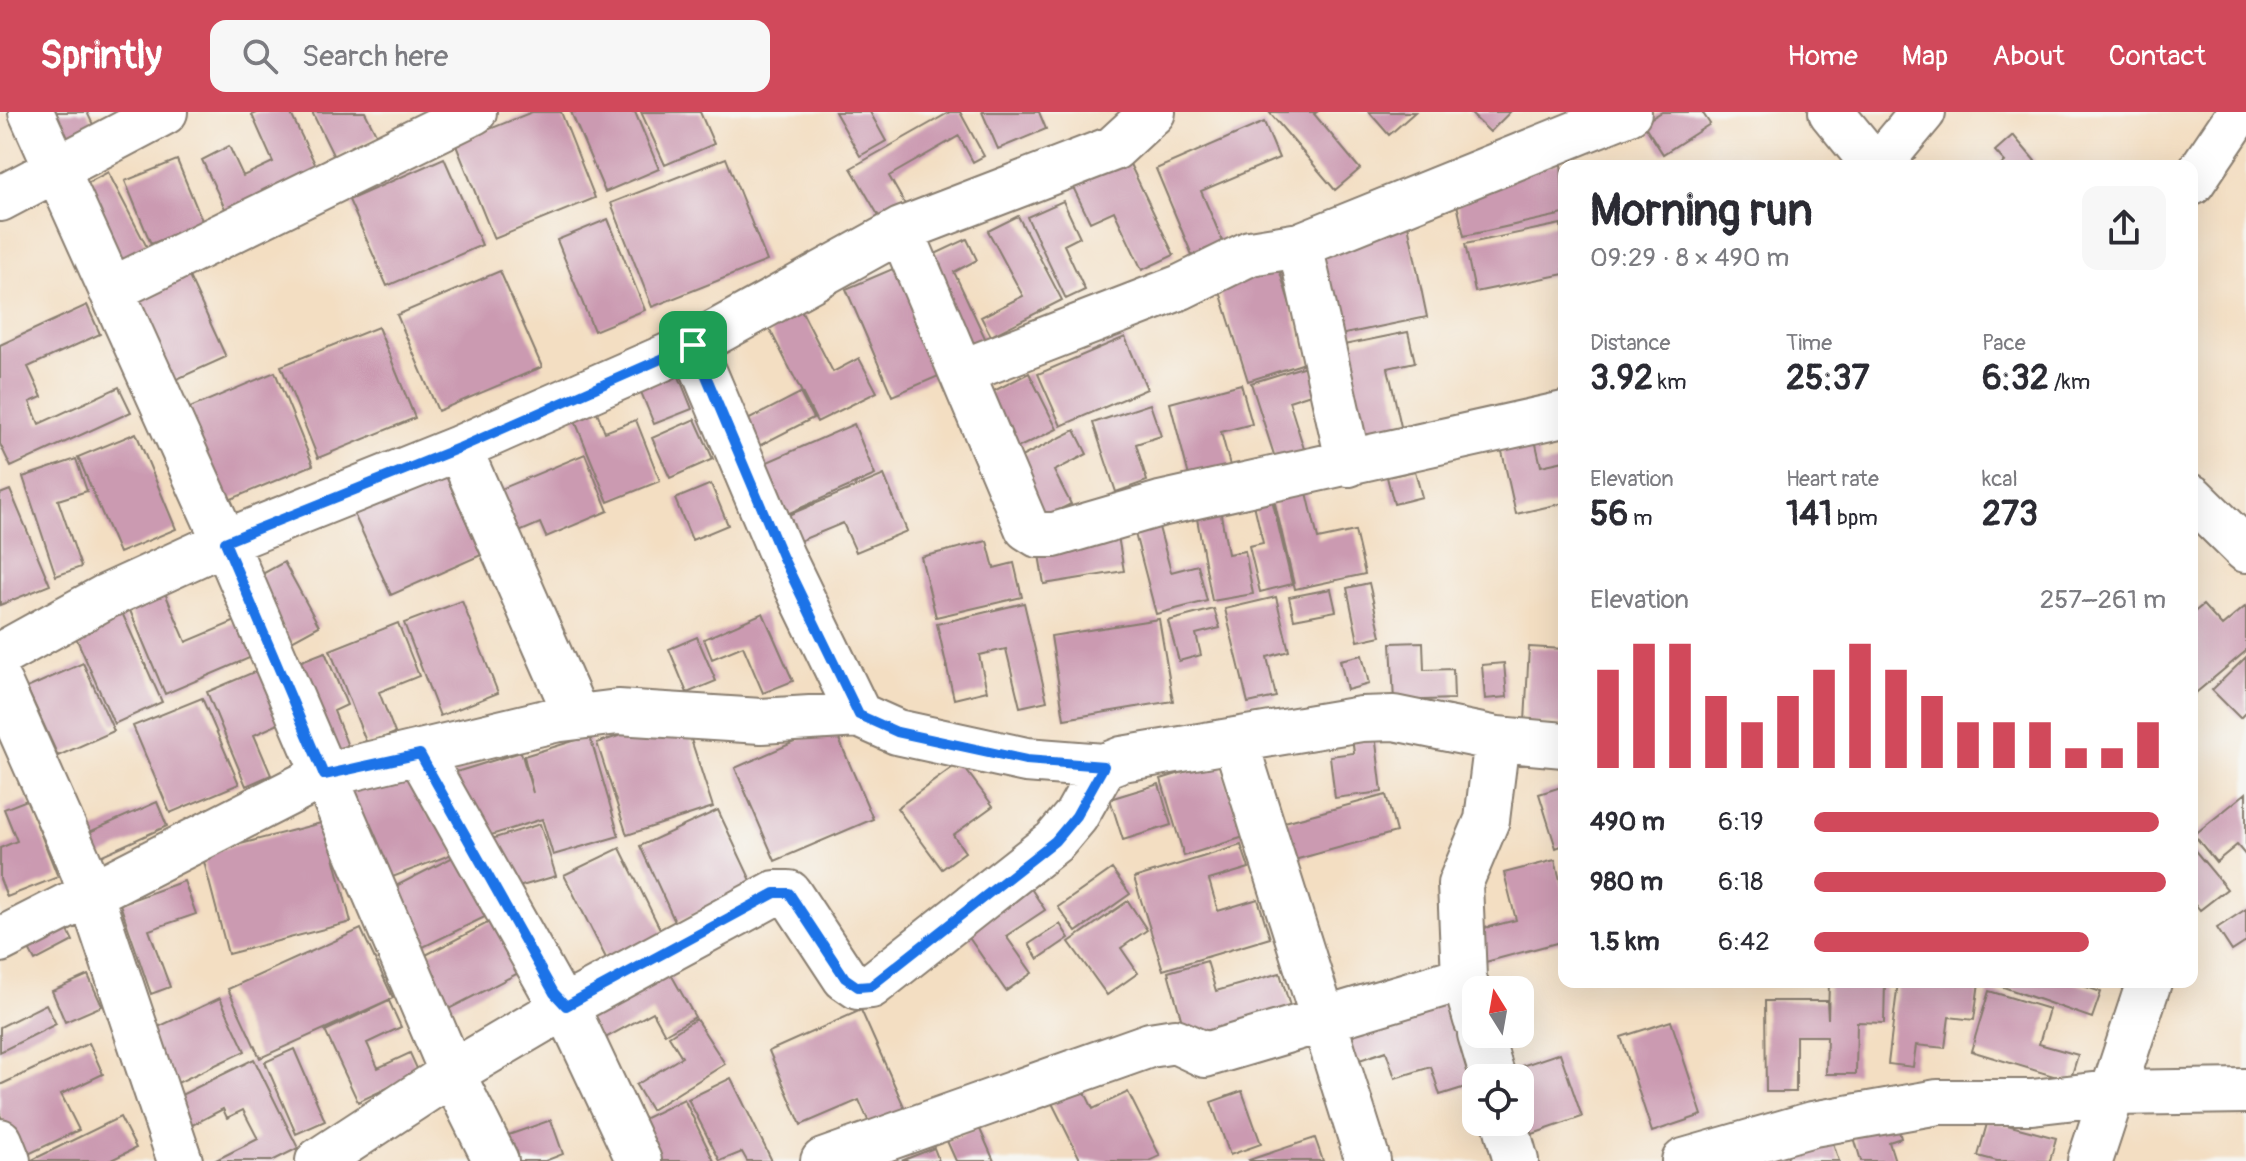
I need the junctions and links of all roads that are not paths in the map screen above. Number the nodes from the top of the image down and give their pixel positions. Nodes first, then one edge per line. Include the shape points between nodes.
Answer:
1 (31, 112) edge
2 (165, 112) edge
3 (1153, 112) edge
4 (1629, 112) edge
5 (1831, 112) edge
6 (1923, 112) edge
7 (2240, 112) edge
8 (455, 116) edge
9 (1872, 160) edge
10 (1882, 160) edge
11 (57, 171) junction
12 (2198, 174) edge
13 (0, 199) edge
14 (901, 230) junction
15 (1300, 245) junction
16 (111, 290) junction
17 (693, 345) junction
18 (964, 371) junction
19 (1558, 415) edge
20 (459, 448) junction
21 (1349, 464) junction
22 (2198, 503) edge
23 (225, 542) junction
24 (2246, 550) edge
25 (0, 655) edge
26 (0, 684) edge
27 (859, 715) junction
28 (577, 717) junction
29 (1497, 739) junction
30 (1235, 740) junction
31 (1558, 744) edge
32 (420, 754) junction
33 (1104, 766) junction
34 (324, 775) junction
35 (90, 893) junction
36 (0, 940) edge
37 (1464, 976) edge
38 (1462, 979) edge
39 (2147, 988) edge
40 (566, 1006) junction
41 (1322, 1022) junction
42 (452, 1073) junction
43 (2246, 1091) edge
44 (2111, 1093) junction
45 (1509, 1136) edge
46 (0, 1141) edge
47 (1772, 1148) edge
48 (8, 1161) edge
49 (180, 1161) edge
50 (318, 1161) edge
51 (496, 1161) edge
52 (639, 1161) edge
53 (823, 1161) edge
54 (1368, 1161) edge
55 (1516, 1161) edge
56 (1684, 1161) edge
57 (2090, 1161) edge

1 - 11 street
2 - 11 street
3 - 14 street via 1114,148
4 - 15 street
5 - 9 street
6 - 10 street
7 - 12 street
8 - 16 street
11 - 13 street
11 - 16 street
14 - 17 street
14 - 18 street
15 - 18 street via 1250,253 1181,287
15 - 21 street
16 - 23 street
17 - 20 street
17 - 27 street via 782,556
18 - 21 street via 1027,528 1038,535
19 - 21 street
20 - 23 street
20 - 28 street
22 - 24 street
23 - 25 street via 105,597
23 - 34 street
26 - 35 street
27 - 28 street via 761,721 618,712
27 - 33 street via 897,732 1026,760
28 - 32 street
29 - 30 street via 1394,718
29 - 31 street
29 - 37 street via 1487,820 1460,884
30 - 33 street
30 - 41 street
32 - 34 street
32 - 40 street via 539,968
33 - 40 street via 1055,841 871,986 858,987 845,978 789,893 775,893
34 - 35 street
34 - 42 street
35 - 36 street
35 - 49 street
38 - 41 street
39 - 44 street
40 - 42 street
40 - 52 street
41 - 53 street via 1205,1055 1175,1041 1150,1045
41 - 54 street
42 - 50 street
42 - 51 street
43 - 44 street
44 - 47 street via 2032,1102 1938,1102
44 - 57 street
45 - 55 street
46 - 48 street
47 - 56 street

